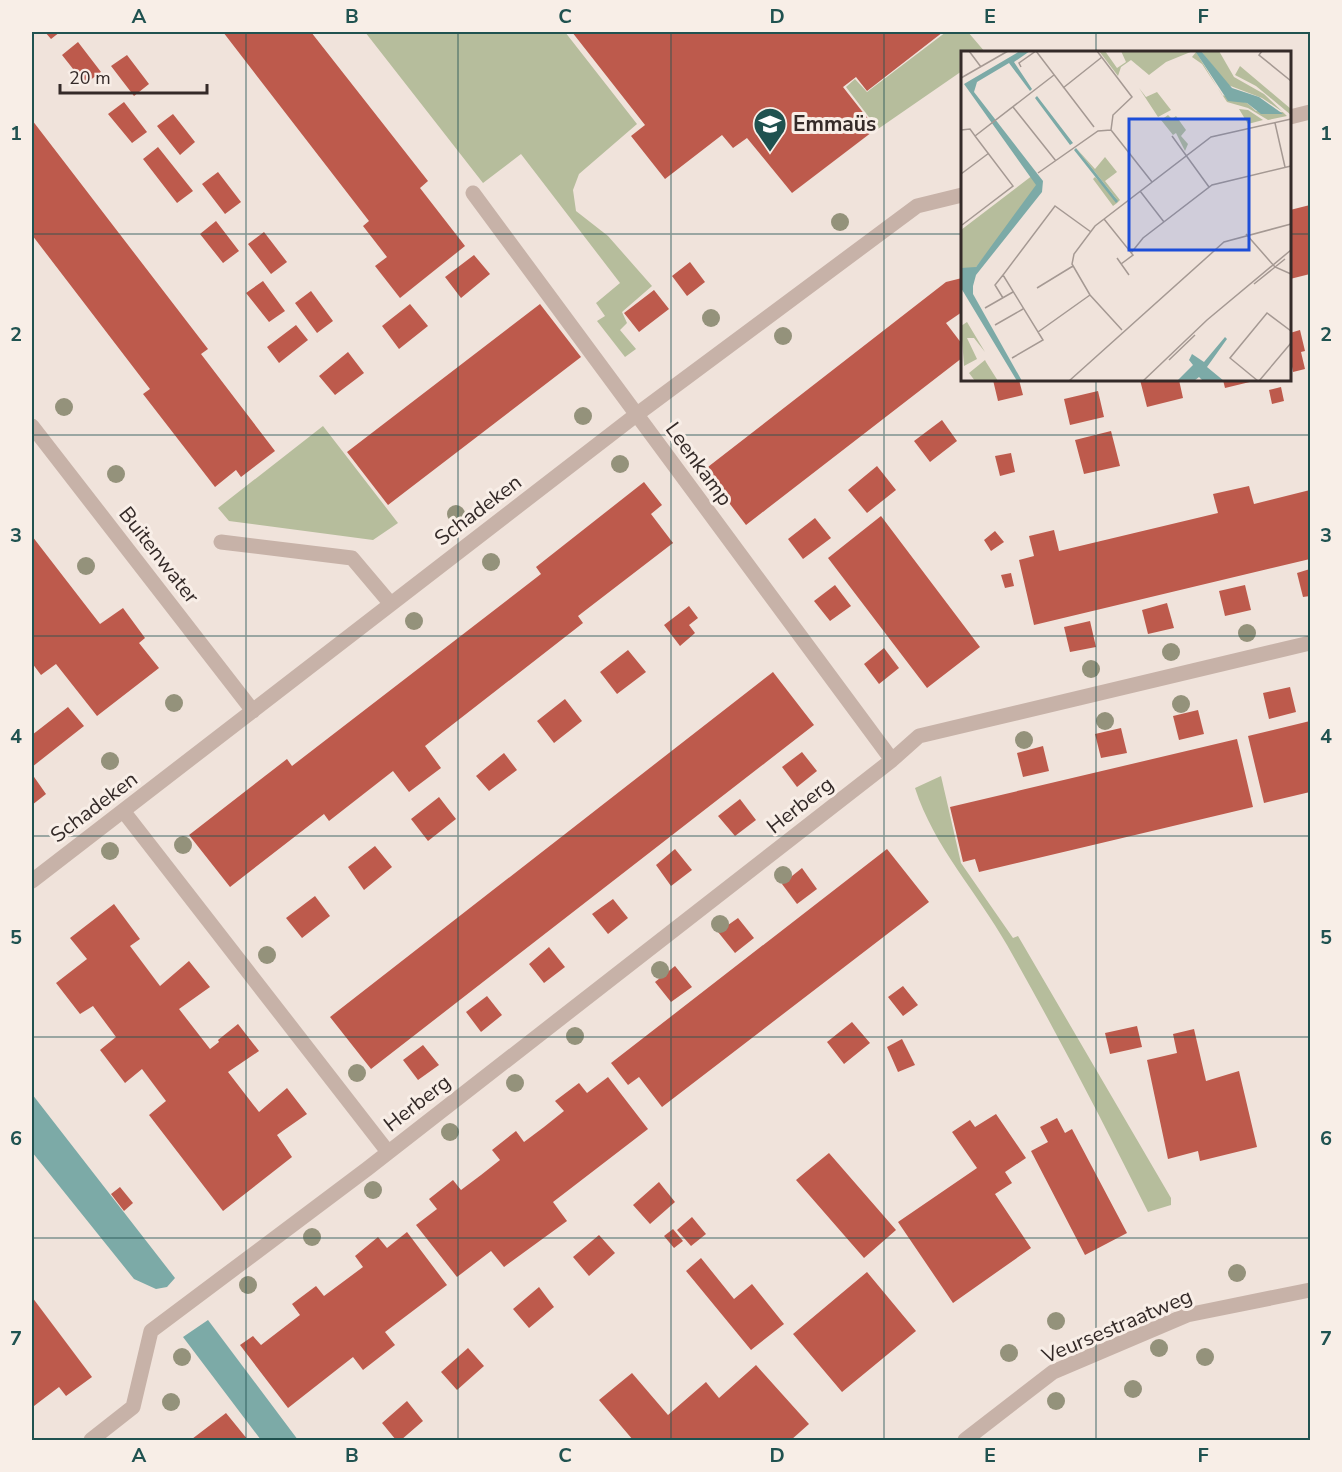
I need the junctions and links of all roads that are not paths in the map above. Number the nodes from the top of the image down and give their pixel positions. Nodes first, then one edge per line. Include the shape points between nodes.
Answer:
1 (1311, 112) edge
2 (1291, 117) edge
3 (472, 193) dead end
4 (961, 195) edge
5 (636, 415) junction
6 (32, 426) edge
7 (221, 542) dead end
8 (390, 603) junction
9 (1311, 643) edge
10 (253, 711) junction
11 (892, 760) junction
12 (124, 812) junction
13 (32, 881) edge
14 (388, 1152) junction
15 (1309, 1295) edge
16 (91, 1440) edge
17 (966, 1440) edge

1 - 2 street
3 - 5 street, Leenkamp
4 - 5 street, Schadeken via 917,206
5 - 8 street, Schadeken
5 - 11 street, Leenkamp
6 - 10 street, Buitenwater
7 - 8 street via 352,558
8 - 10 street, Schadeken
9 - 11 street, Herberg via 919,736
10 - 12 street, Schadeken
11 - 14 street, Herberg
12 - 13 street, Schadeken
12 - 14 street, Herberg
14 - 16 street, Herberg via 151,1331 133,1407
15 - 17 street, Veursestraatweg via 1187,1315 1053,1372

